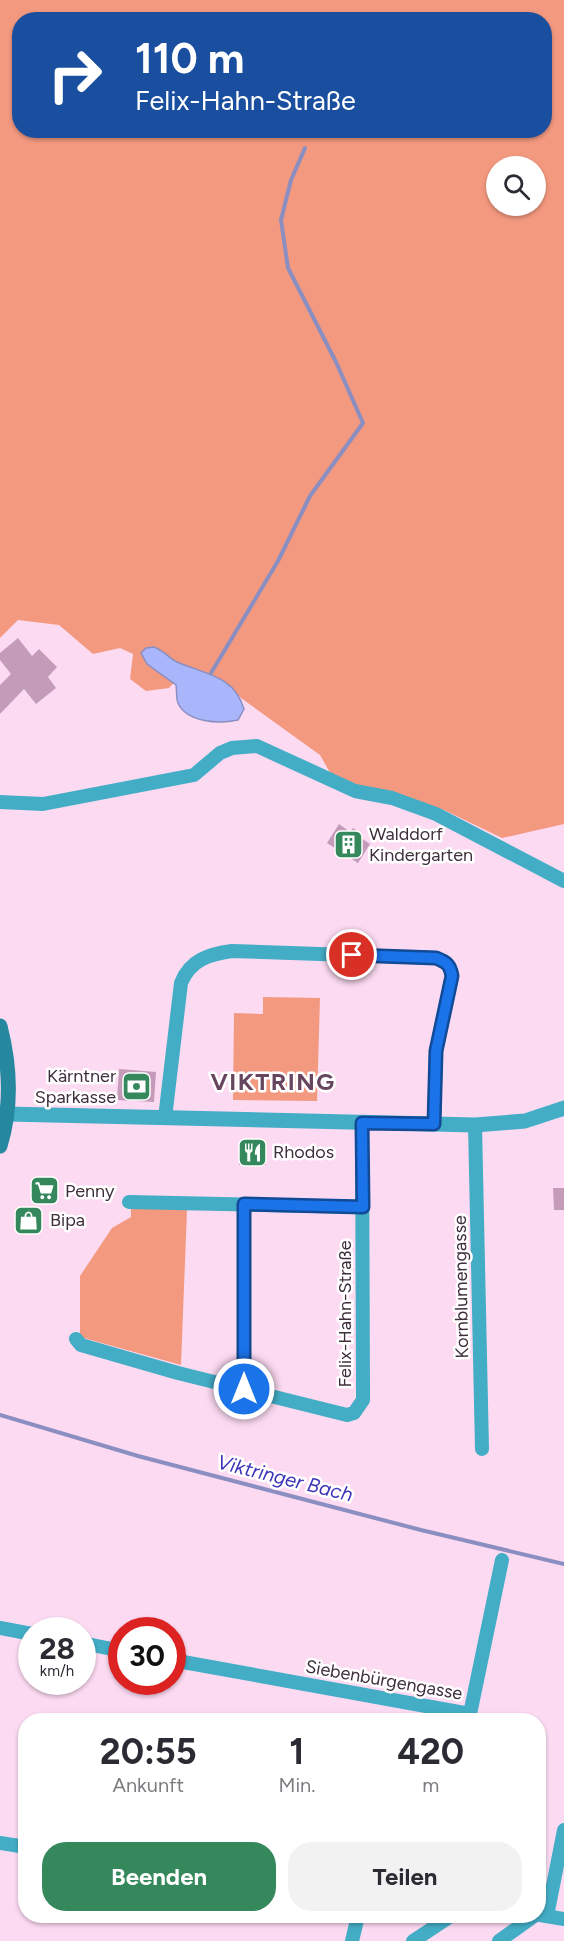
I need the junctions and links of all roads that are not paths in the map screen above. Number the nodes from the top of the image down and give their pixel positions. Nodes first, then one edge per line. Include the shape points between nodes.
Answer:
1 (0, 802) edge
2 (564, 881) edge
3 (0, 1026) edge
4 (564, 1108) edge
5 (7, 1114) junction
6 (165, 1118) junction
7 (362, 1123) junction
8 (434, 1124) junction
9 (475, 1125) junction
10 (0, 1146) edge
11 (129, 1203) dead end
12 (244, 1204) junction
13 (363, 1207) junction
14 (76, 1339) dead end
15 (244, 1389) junction
16 (482, 1449) dead end
17 (502, 1560) dead end
18 (0, 1628) edge
19 (18, 1631) edge
20 (186, 1663) edge
21 (464, 1713) edge
22 (470, 1713) edge
23 (564, 1830) edge
24 (0, 1843) edge
25 (18, 1846) edge
26 (546, 1894) edge
27 (546, 1916) edge
28 (564, 1919) edge
29 (356, 1923) edge
30 (440, 1923) edge
31 (527, 1923) edge
32 (352, 1941) edge
33 (413, 1941) edge
34 (499, 1941) edge

1 - 2 street via 43,804 194,775 219,753 257,746 355,791 392,798 436,814
3 - 5 main road via 8,1078
4 - 9 street via 525,1121
5 - 6 street
5 - 10 main road
6 - 7 street
6 - 8 street via 185,972 205,957 232,951 436,958 451,966 436,1051
7 - 8 street
7 - 13 street, Felix-Hahn-Straße
8 - 9 street
9 - 16 street, Kornblumengasse
11 - 12 street
12 - 13 street
12 - 15 street
13 - 15 street, Felix-Hahn-Straße via 363,1389 359,1408 347,1415
14 - 15 street, Felix-Hahn-Straße via 81,1346
17 - 22 street, Siebenbürgengasse
18 - 19 street
20 - 21 street, Siebenbürgengasse
23 - 26 street
24 - 25 street
27 - 28 street
29 - 32 street
30 - 33 street
31 - 34 street

